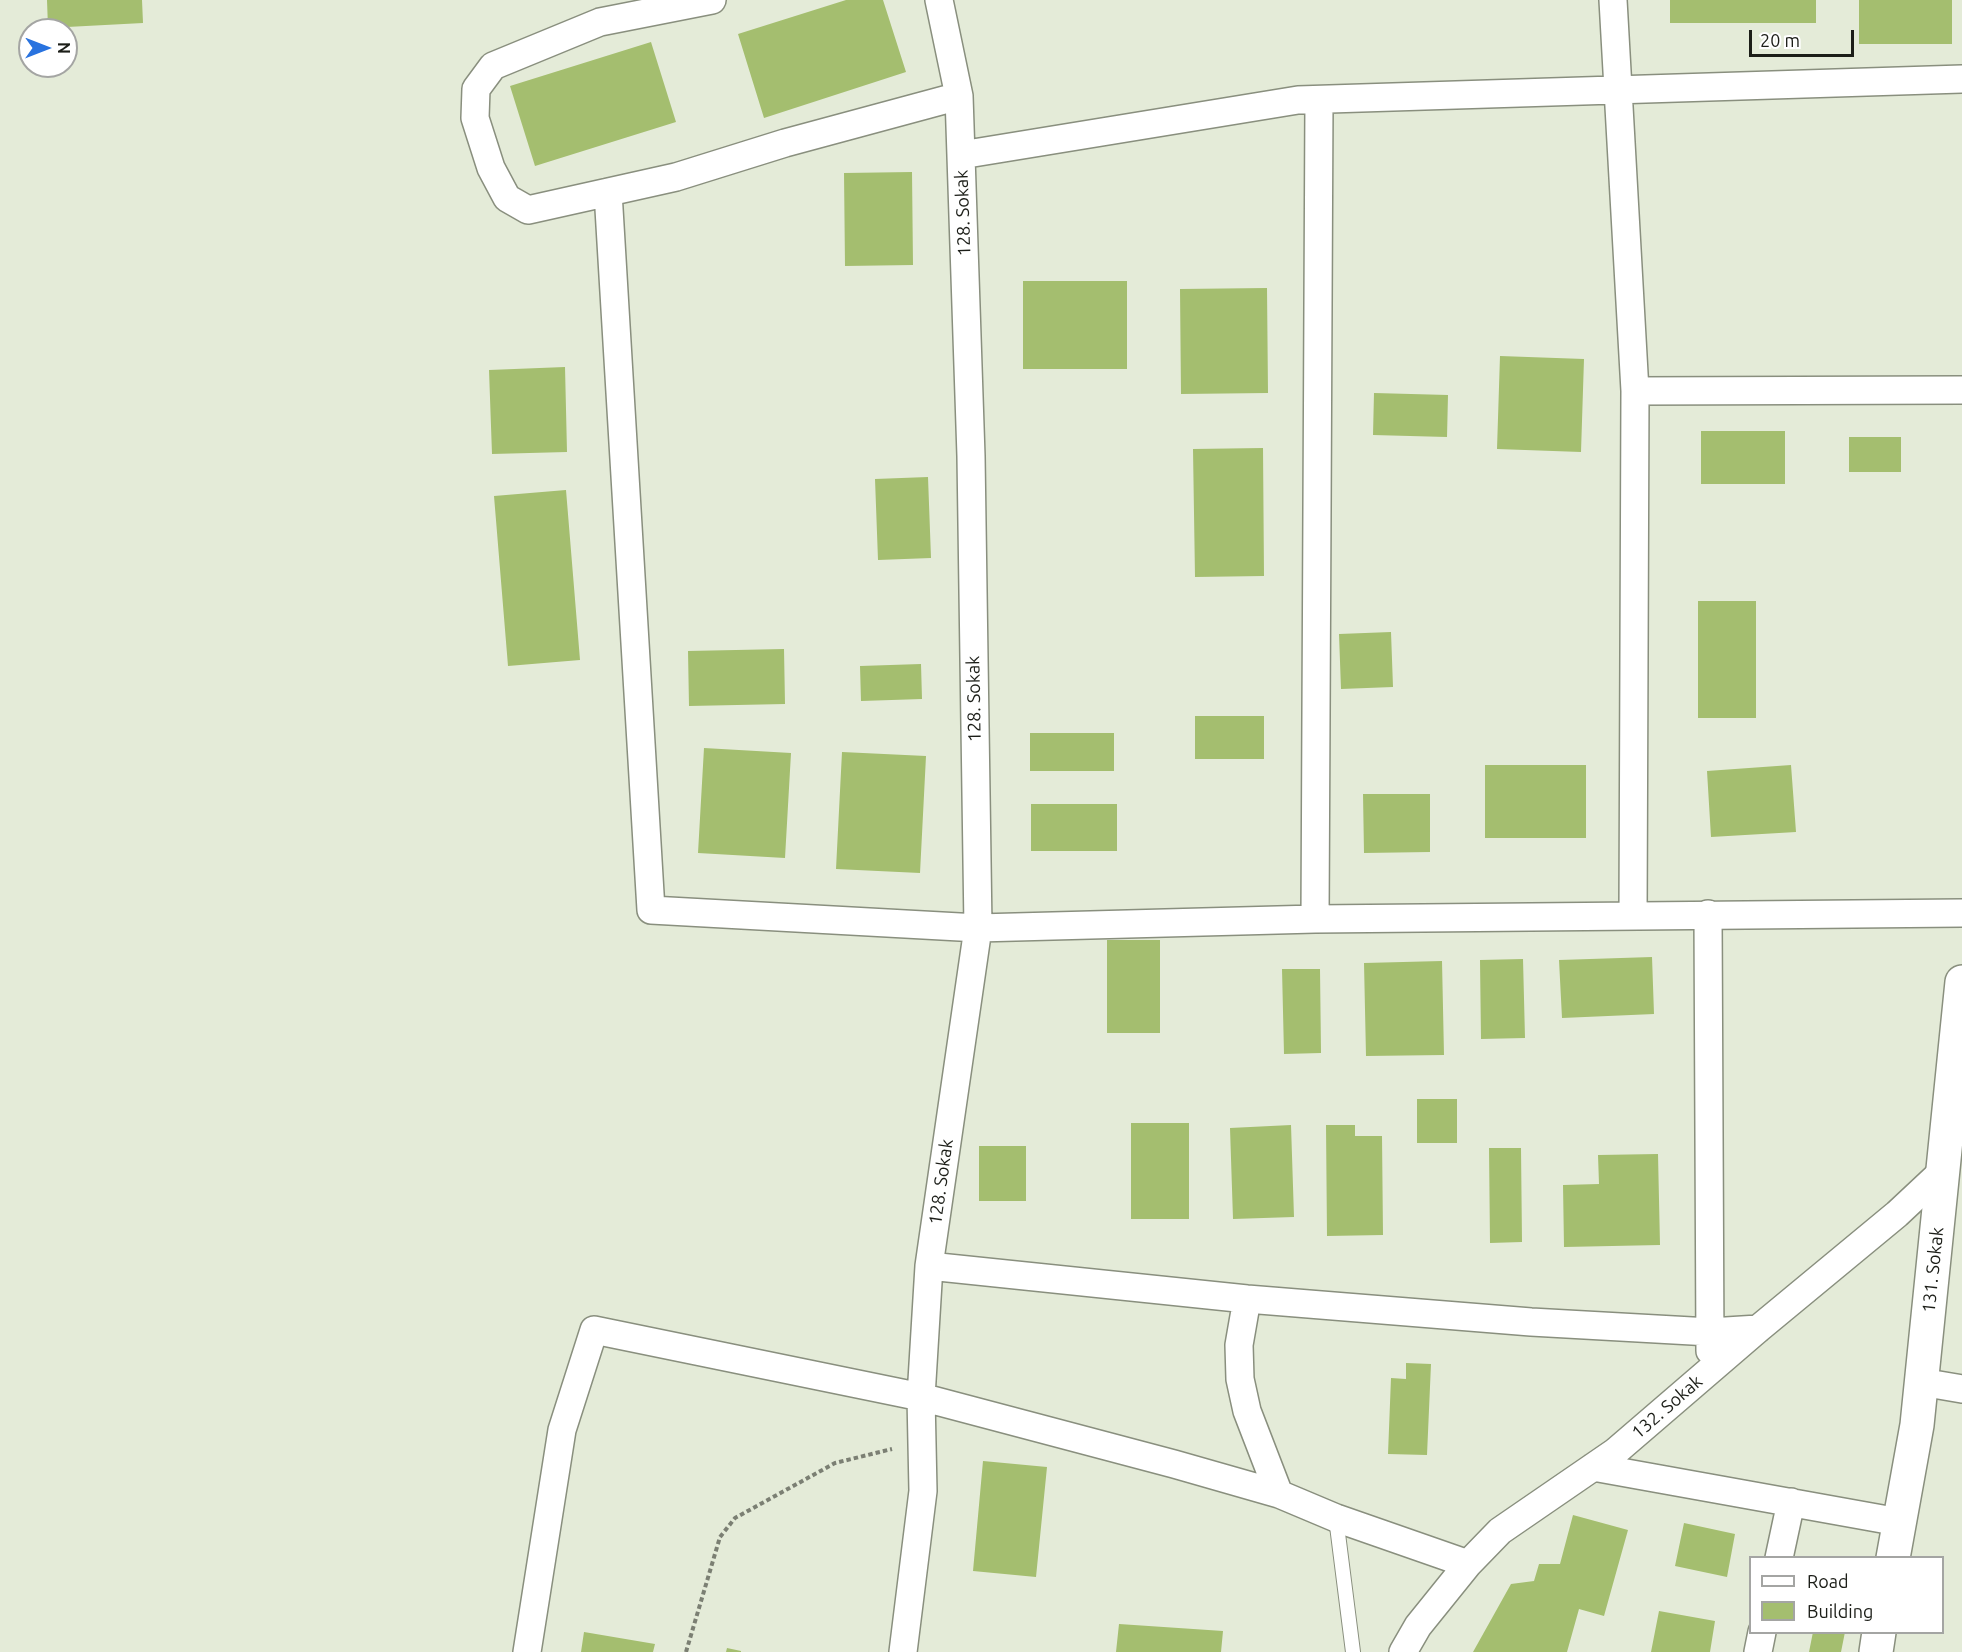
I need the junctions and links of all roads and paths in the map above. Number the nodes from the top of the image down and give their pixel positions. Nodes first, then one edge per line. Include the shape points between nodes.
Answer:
1 (712, 0) edge
2 (939, 0) edge
3 (1613, 0) edge
4 (1962, 79) edge
5 (1619, 89) junction
6 (959, 96) junction
7 (1319, 99) junction
8 (961, 154) junction
9 (608, 192) junction
10 (1962, 390) edge
11 (1635, 391) junction
12 (1962, 913) edge
13 (1708, 914) junction
14 (1633, 916) junction
15 (1315, 919) junction
16 (978, 928) junction
17 (1962, 982) edge
18 (1957, 1081) edge
19 (1944, 1170) junction
20 (929, 1266) junction
21 (1247, 1299) junction
22 (1758, 1329) junction
23 (1710, 1332) junction
24 (1710, 1370) junction
25 (1921, 1382) junction
26 (1962, 1389) edge
27 (921, 1397) junction
28 (922, 1442) junction
29 (1593, 1467) junction
30 (1279, 1494) junction
31 (1791, 1502) junction
32 (1336, 1518) junction
33 (1899, 1522) junction
34 (1779, 1556) edge
35 (1893, 1556) edge
36 (1468, 1564) junction
37 (1762, 1634) edge
38 (1879, 1634) edge
39 (527, 1652) edge
40 (686, 1652) edge
41 (903, 1652) edge
42 (1353, 1652) edge
43 (1403, 1652) edge
44 (1758, 1652) edge
45 (1876, 1652) edge

1 - 9 street via 600,22 493,66 476,89 475,118 491,168 507,198 528,210
2 - 6 street, 128. Sokak
3 - 5 street
4 - 5 street
5 - 7 street
5 - 11 street
6 - 8 street, 128. Sokak
6 - 9 street via 676,177
7 - 8 street
7 - 15 street
8 - 16 street, 128. Sokak
9 - 16 street via 651,910
10 - 11 street
11 - 14 street
12 - 13 street
13 - 14 street
13 - 23 street
14 - 15 street
15 - 16 street
16 - 20 street, 128. Sokak
17 - 18 street, 131. Sokak
18 - 19 street, 131. Sokak
19 - 22 street, 132. Sokak
19 - 25 street, 131. Sokak
20 - 21 street
20 - 27 street, 128. Sokak
21 - 23 street
21 - 30 street via 1239,1345 1240,1379 1247,1411
22 - 23 street
22 - 24 street, 132. Sokak
23 - 24 street
24 - 29 street, 132. Sokak
25 - 26 street
25 - 33 street, 131. Sokak
27 - 28 street, 128. Sokak
27 - 30 street
27 - 39 street via 594,1330 562,1430
28 - 40 path via 835,1463 735,1518 720,1537
28 - 41 street, 128. Sokak via 923,1491
29 - 31 street
29 - 36 street, 132. Sokak via 1500,1531
30 - 32 street
31 - 33 street
31 - 34 street
32 - 36 street
32 - 42 lane
33 - 35 street, 131. Sokak
36 - 43 street, 132. Sokak via 1418,1626
37 - 44 street
38 - 45 street

